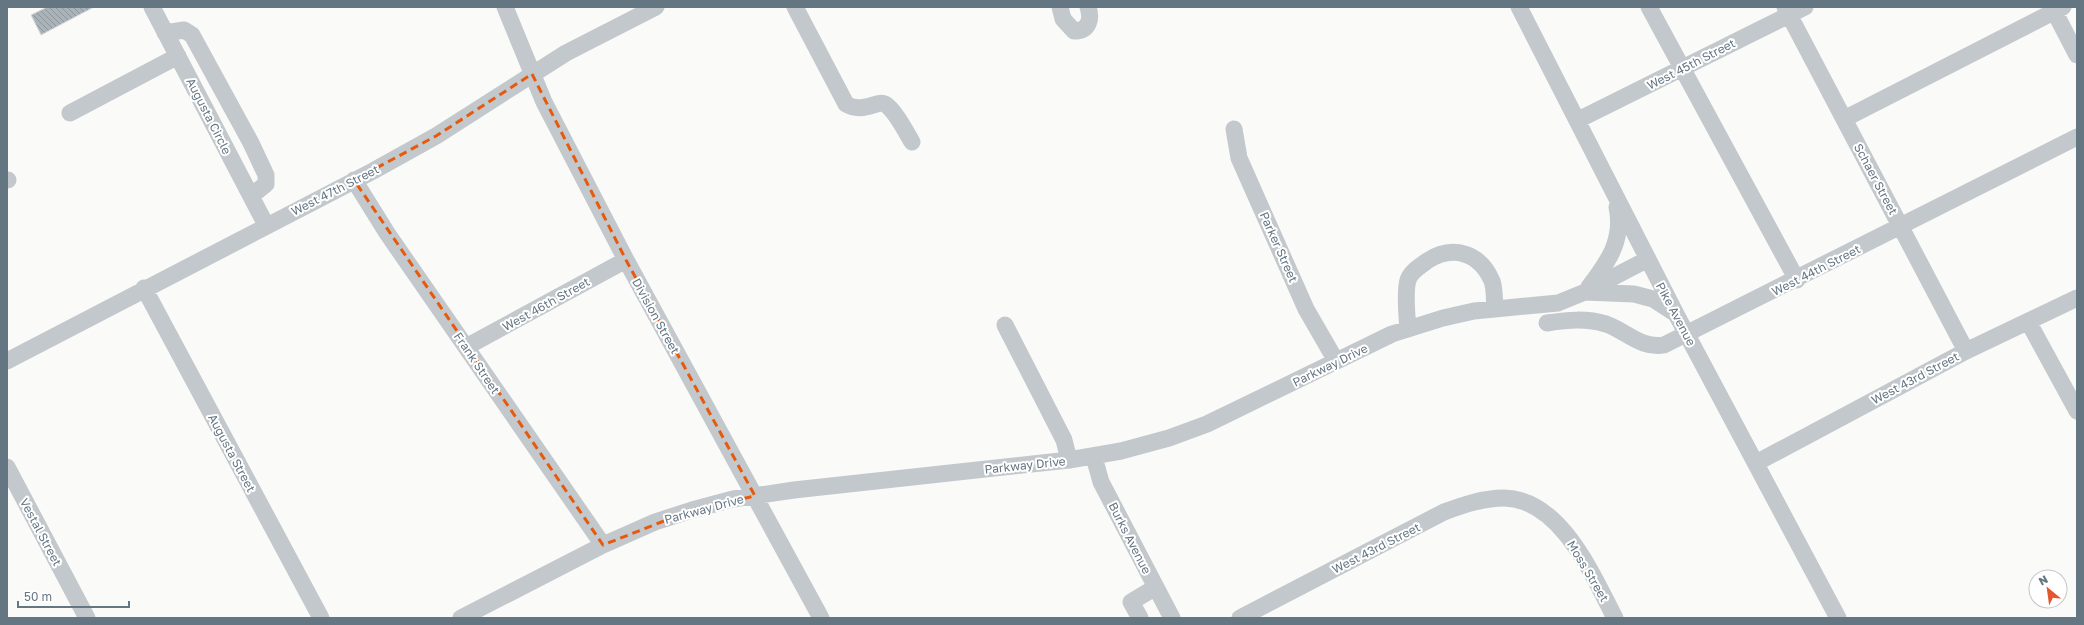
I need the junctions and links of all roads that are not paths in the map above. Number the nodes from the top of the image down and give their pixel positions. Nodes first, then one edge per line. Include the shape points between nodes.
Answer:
1 (152, 7) edge
2 (505, 7) edge
3 (656, 7) edge
4 (795, 7) edge
5 (1060, 7) edge
6 (1088, 7) edge
7 (1519, 7) edge
8 (1649, 7) edge
9 (1805, 7) edge
10 (2056, 9) edge
11 (1787, 11) edge
12 (165, 33) junction
13 (2077, 55) edge
14 (178, 56) junction
15 (1681, 69) junction
16 (532, 74) junction
17 (70, 113) dead end
18 (1578, 120) junction
19 (1844, 120) junction
20 (1234, 129) dead end
21 (2077, 137) edge
22 (912, 142) dead end
23 (354, 180) junction
24 (1614, 193) junction
25 (251, 196) junction
26 (266, 225) junction
27 (1901, 227) junction
28 (1648, 259) junction
29 (626, 260) junction
30 (1797, 280) junction
31 (144, 288) junction
32 (1585, 292) junction
33 (2077, 298) edge
34 (1495, 308) junction
35 (1676, 314) junction
36 (1548, 323) dead end
37 (2029, 323) junction
38 (1006, 325) dead end
39 (1408, 329) junction
40 (1687, 334) junction
41 (466, 347) junction
42 (1966, 351) junction
43 (7, 361) edge
44 (1336, 361) junction
45 (2077, 411) edge
46 (1094, 457) junction
47 (1069, 460) junction
48 (1756, 463) junction
49 (7, 467) edge
50 (755, 496) junction
51 (1517, 501) joint
52 (603, 545) junction
53 (1156, 587) junction
54 (87, 618) edge
55 (321, 618) edge
56 (461, 618) edge
57 (821, 618) edge
58 (1140, 618) edge
59 (1172, 618) edge
60 (1240, 618) edge
61 (1615, 618) edge
62 (1838, 618) edge

1 - 12 street, Augusta Circle
2 - 16 street, Division Street
3 - 16 street, West 47th Street via 586,42
4 - 22 street via 846,104 863,109 880,103 885,104
5 - 6 street via 1063,19 1074,32 1081,31 1087,26 1090,20
7 - 18 street, Pike Avenue
8 - 15 street
9 - 11 street, West 45th Street
10 - 13 street
10 - 19 street
11 - 15 street, West 45th Street
11 - 19 street, Schaer Street
12 - 14 street, Augusta Circle
12 - 25 street via 184,30 192,35 251,143 266,175 266,184
14 - 17 street
14 - 25 street, Augusta Circle
15 - 18 street, West 45th Street
15 - 30 street
16 - 23 street, West 47th Street via 436,136
16 - 29 street, Division Street
18 - 24 street, Pike Avenue
19 - 27 street, Schaer Street
20 - 44 street, Parker Street via 1239,158 1306,309
21 - 27 street, West 44th Street
23 - 26 street, West 47th Street
23 - 41 street, Frank Street via 387,233
24 - 28 street, Pike Avenue
24 - 32 street, Parkway Drive via 1620,220 1617,243 1607,264
25 - 26 street, Augusta Circle
26 - 31 street, West 47th Street
27 - 30 street, West 44th Street
27 - 42 street, Schaer Street
28 - 32 street, Parkway Drive
28 - 35 street, Pike Avenue
29 - 41 street, West 46th Street
29 - 50 street, Division Street
30 - 40 street, West 44th Street
31 - 43 street, West 47th Street
31 - 55 street, Augusta Street
32 - 34 street, Parkway Drive via 1558,303
32 - 35 street, Parkway Drive via 1634,294 1653,299
33 - 37 street, West 43rd Street
34 - 39 street, Parkway Drive via 1443,318
34 - 39 street via 1492,282 1484,268 1461,251 1447,253 1426,262 1415,270 1408,280
35 - 40 street, Pike Avenue
36 - 40 street, West 44th Street via 1572,319 1595,321 1656,347
37 - 42 street, West 43rd Street
37 - 45 street
38 - 47 street via 1064,440
39 - 44 street, Parkway Drive
40 - 48 street, Pike Avenue
41 - 52 street, Frank Street
42 - 48 street, West 43rd Street
44 - 46 street, Parkway Drive via 1207,424 1169,438
46 - 47 street, Parkway Drive
46 - 53 street, Burks Avenue via 1101,482
47 - 50 street, Parkway Drive
48 - 62 street, Pike Avenue
49 - 54 street, Vestal Street
50 - 52 street, Parkway Drive via 692,510 655,522
50 - 57 street, Division Street
51 - 60 street, West 43rd Street via 1504,498 1489,499 1444,512
51 - 61 street, Moss Street via 1537,509 1569,537
52 - 56 street, Parkway Drive
53 - 58 street via 1131,602
53 - 59 street, Burks Avenue

